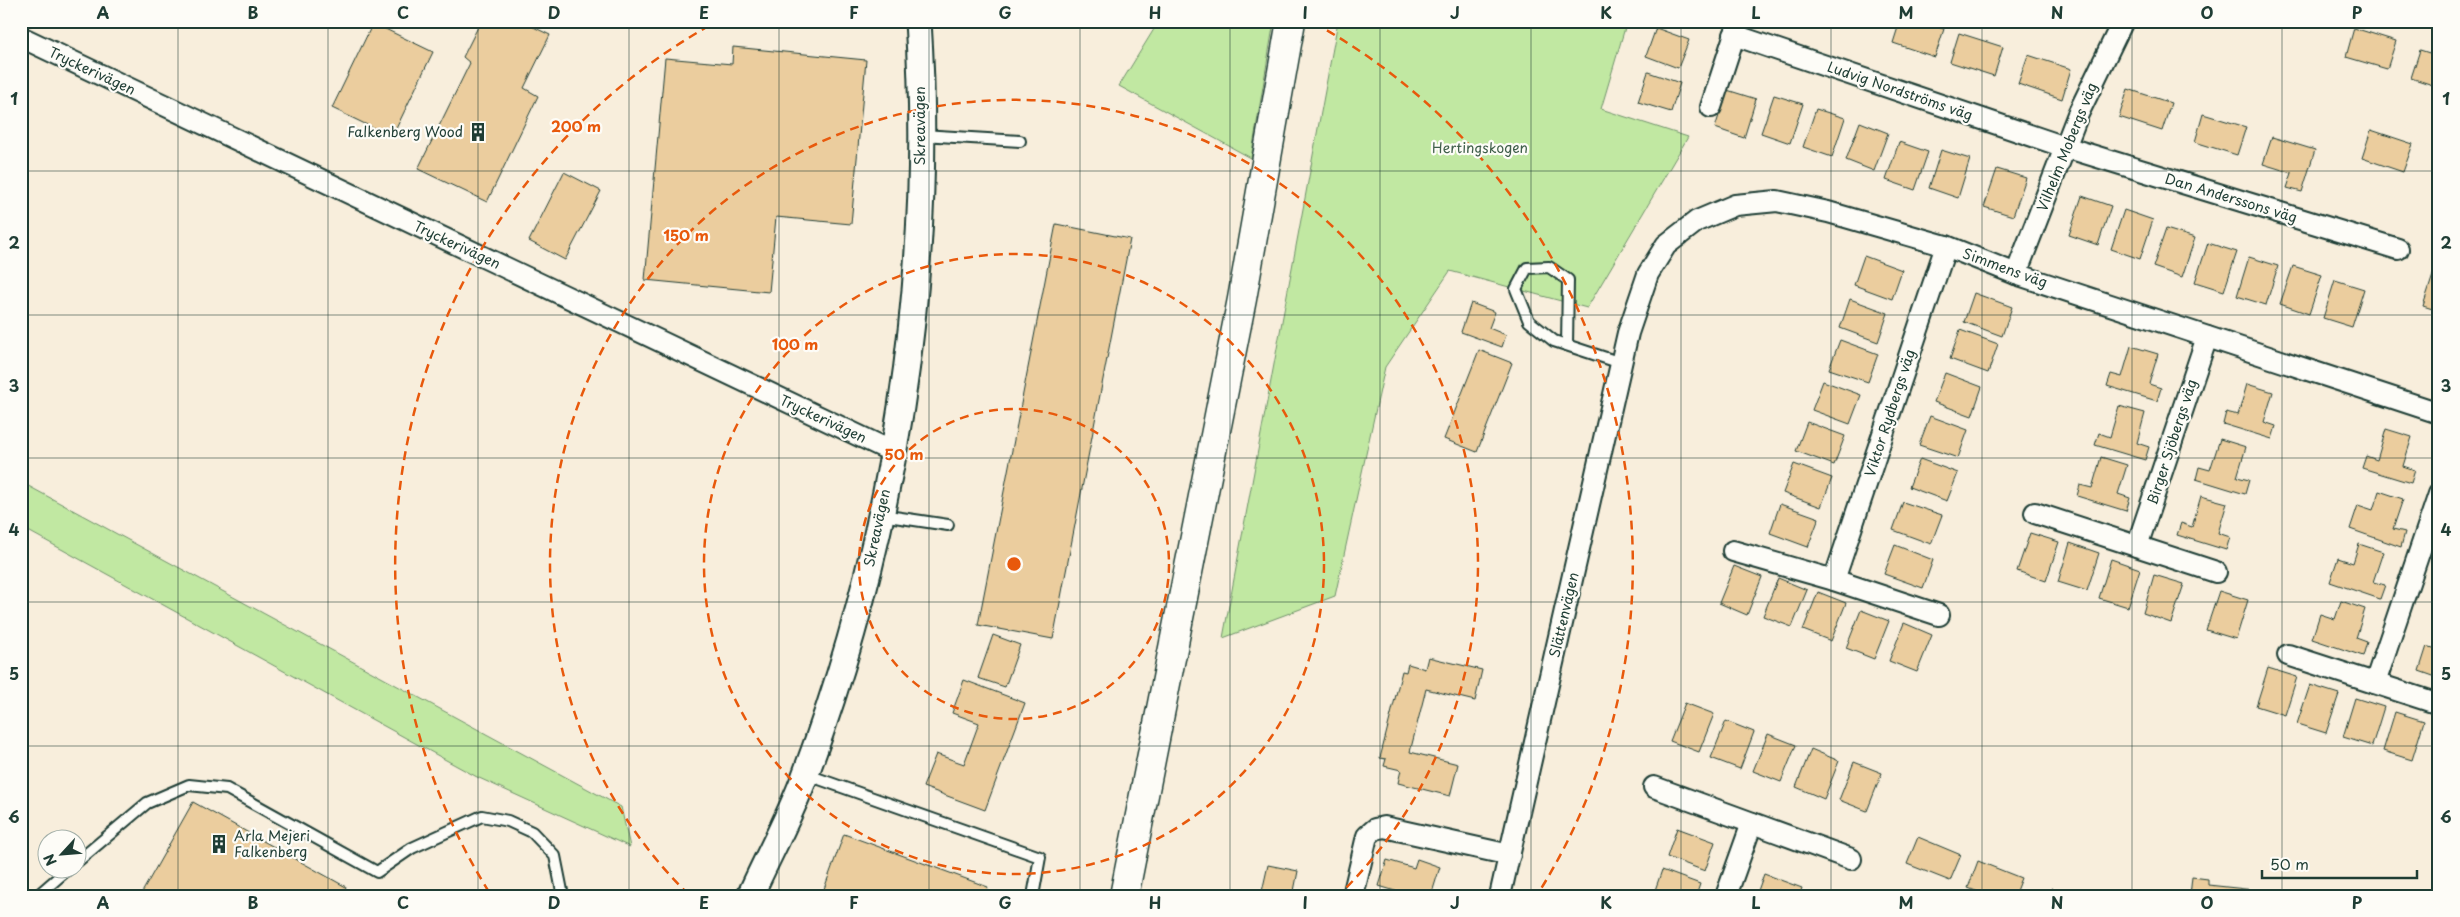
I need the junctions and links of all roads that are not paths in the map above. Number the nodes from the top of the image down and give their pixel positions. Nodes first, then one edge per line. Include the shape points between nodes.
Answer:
1 (918, 21) edge
2 (1291, 21) edge
3 (2123, 21) edge
4 (1736, 28) edge
5 (21, 37) edge
6 (1711, 107) dead end
7 (921, 134) junction
8 (1020, 141) dead end
9 (2065, 147) junction
10 (1946, 246) junction
11 (2398, 249) dead end
12 (2016, 274) junction
13 (1628, 333) joint
14 (2207, 337) junction
15 (1567, 346) junction
16 (1621, 363) junction
17 (2439, 413) edge
18 (893, 452) junction
19 (2439, 494) edge
20 (2035, 513) dead end
21 (880, 515) junction
22 (948, 525) dead end
23 (2138, 546) junction
24 (1733, 551) dead end
25 (2216, 572) dead end
26 (1834, 580) junction
27 (1939, 615) dead end
28 (2288, 655) dead end
29 (2375, 682) junction
30 (2439, 704) edge
31 (805, 774) junction
32 (1654, 787) dead end
33 (1752, 823) junction
34 (88, 853) edge
35 (1510, 855) junction
36 (1851, 859) dead end
37 (55, 880) edge
38 (37, 896) edge
39 (563, 896) edge
40 (750, 896) edge
41 (1033, 896) edge
42 (1124, 896) edge
43 (1354, 896) edge
44 (1500, 896) edge
45 (1726, 896) edge

1 - 7 street, Skreavägen
2 - 42 main road via 1242,298
3 - 9 street, Vilhelm Mobergs väg
4 - 6 street
4 - 9 street, Ludvig Nordströms väg
5 - 18 street, Tryckerivägen
7 - 8 lane
7 - 18 street, Skreavägen via 919,238 908,359
9 - 11 street, Dan Anderssons väg
9 - 12 street, Vilhelm Mobergs väg
10 - 12 street, Simmens väg
10 - 13 street, Simmens väg via 1777,201 1735,205 1697,222 1666,245 1648,274
10 - 26 street, Viktor Rydbergs väg
12 - 14 street, Simmens väg
13 - 16 street, Slättenvägen
14 - 17 street, Simmens väg
14 - 23 street, Birger Sjöbergs väg
15 - 15 lane via 1554,341 1529,321 1516,289 1527,268 1549,266 1568,280
15 - 16 lane
16 - 35 street, Slättenvägen
18 - 21 street, Skreavägen
19 - 29 street
20 - 23 street
21 - 22 lane
21 - 31 street, Skreavägen via 846,655
23 - 25 street
24 - 26 street
26 - 27 street
28 - 29 street
29 - 30 street
31 - 40 street, Skreavägen
31 - 41 lane via 1040,857
32 - 33 street
33 - 36 street
33 - 45 street
34 - 39 lane via 147,803 189,785 227,788 378,872 412,848 482,816 508,820 532,832 555,856
35 - 43 street via 1384,827 1375,829 1367,836
35 - 44 street, Slättenvägen
37 - 38 lane

